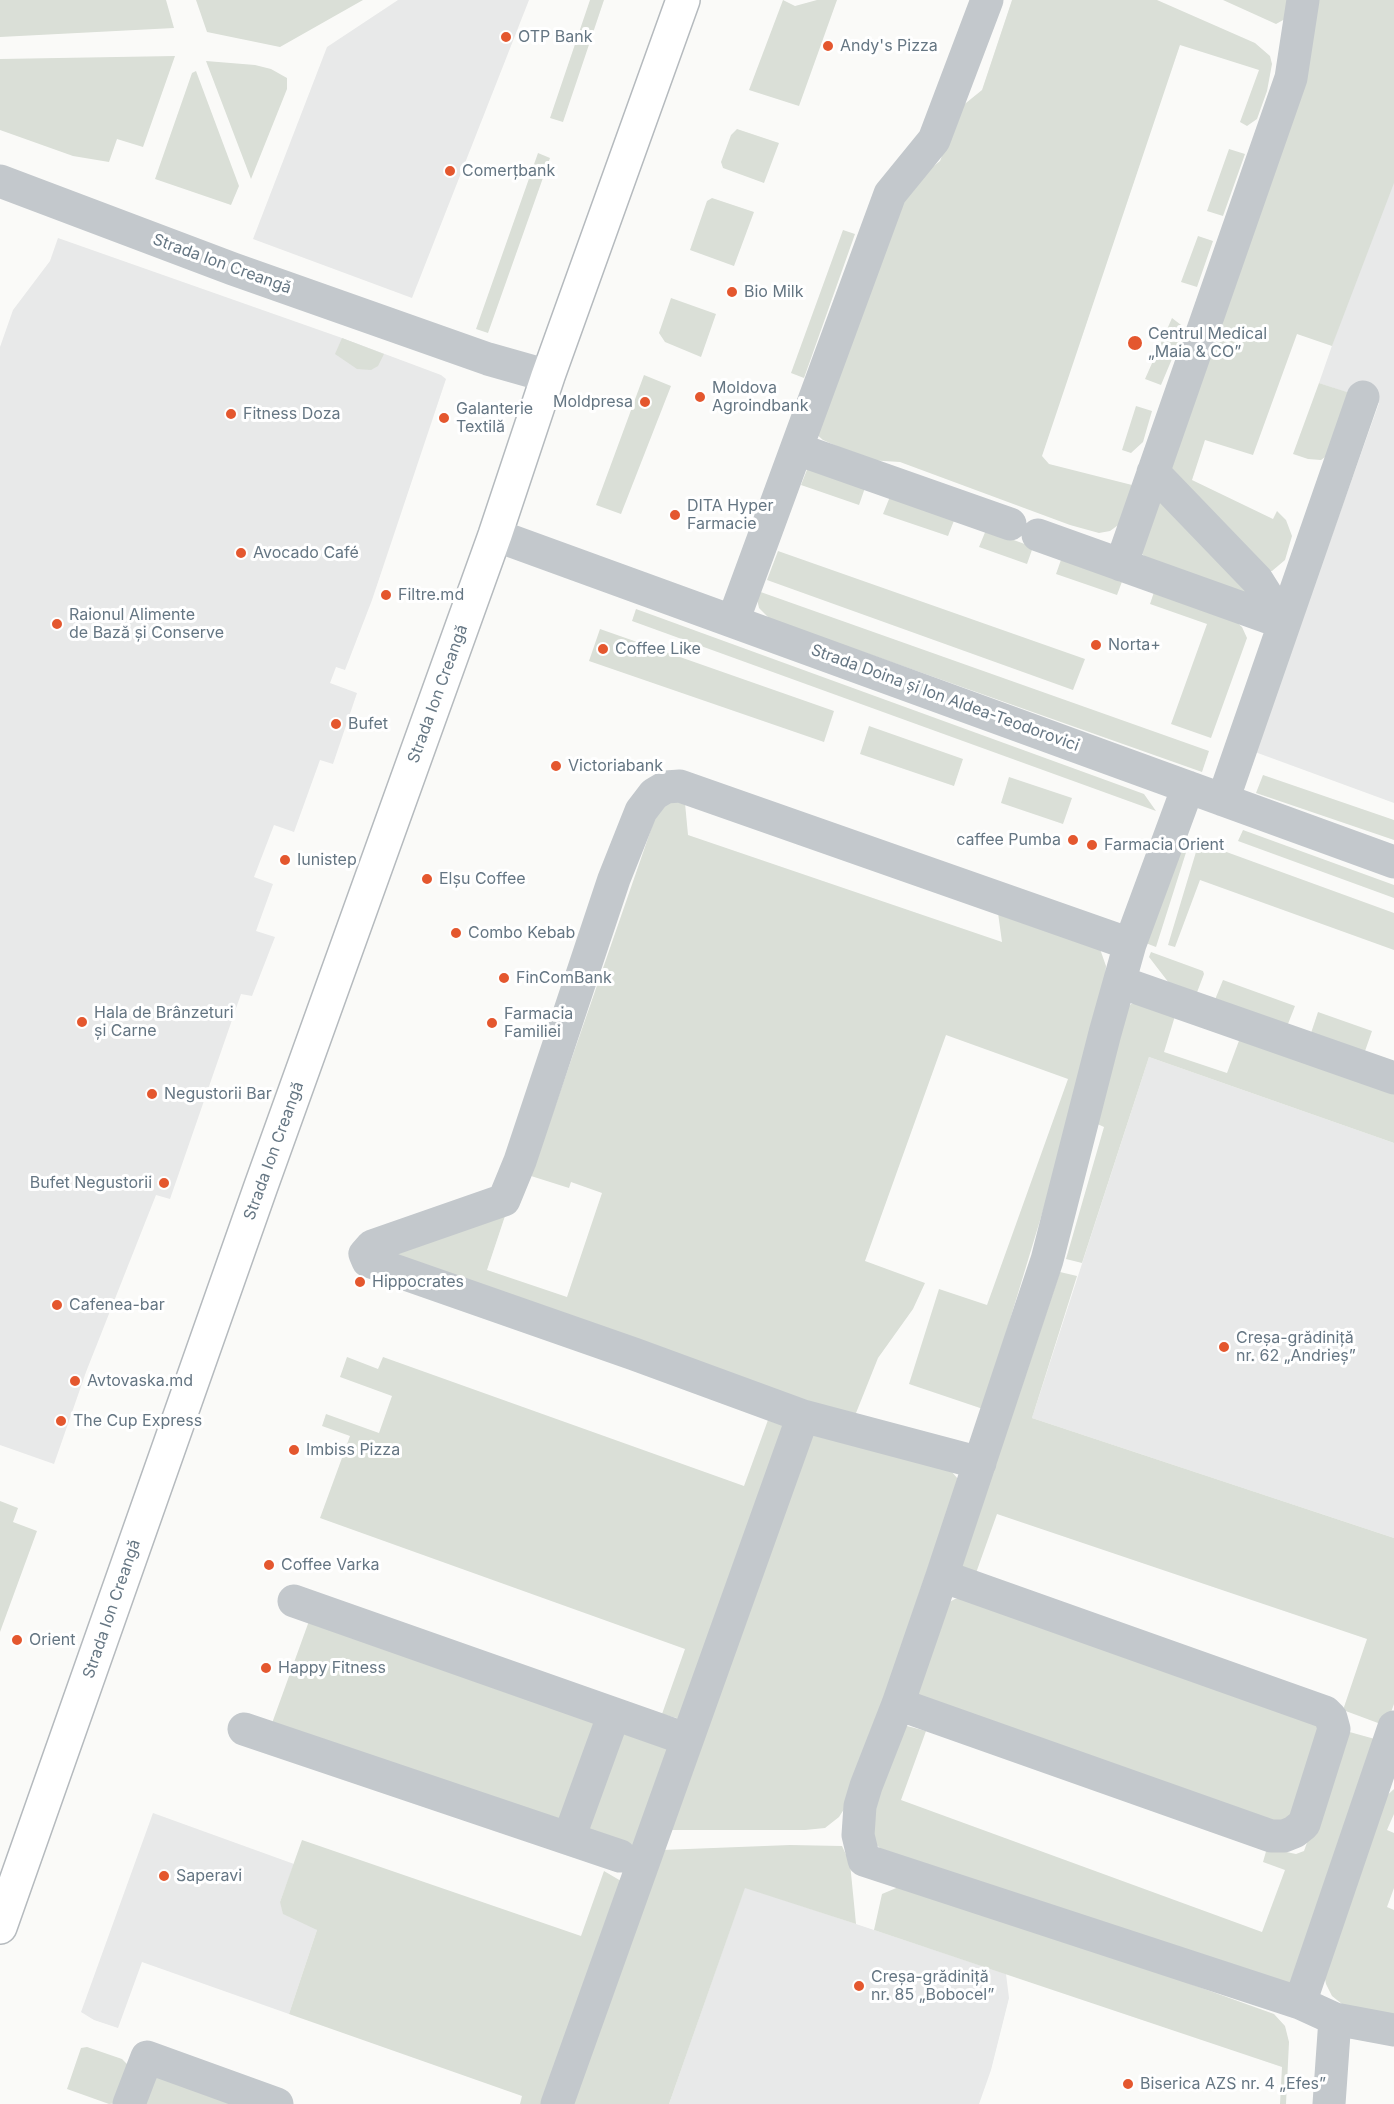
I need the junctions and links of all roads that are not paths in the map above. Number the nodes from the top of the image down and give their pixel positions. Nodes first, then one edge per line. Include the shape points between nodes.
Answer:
1 (683, 0) edge
2 (987, 0) edge
3 (1303, 0) edge
4 (0, 181) edge
5 (548, 376) junction
6 (1363, 397) dead end
7 (797, 449) junction
8 (1153, 472) junction
9 (495, 535) junction
10 (1121, 565) junction
11 (734, 621) junction
12 (1284, 623) junction
13 (1188, 787) junction
14 (1222, 800) junction
15 (1394, 862) edge
16 (1130, 944) junction
17 (1120, 982) junction
18 (1394, 1078) edge
19 (803, 1416) junction
20 (980, 1463) junction
21 (942, 1576) junction
22 (294, 1601) dead end
23 (898, 1704) junction
24 (614, 1714) junction
25 (1394, 1727) edge
26 (244, 1729) dead end
27 (686, 1739) junction
28 (1387, 1772) edge
29 (569, 1838) junction
30 (620, 1856) dead end
31 (0, 1927) edge
32 (1300, 2003) junction
33 (1335, 2019) junction
34 (1394, 2030) edge
35 (129, 2104) edge
36 (277, 2104) edge
37 (556, 2104) edge
38 (1329, 2104) edge

1 - 5 main road, Strada Ion Creangă
2 - 7 street via 934,140 890,194
3 - 8 street via 1291,78
4 - 5 street, Strada Ion Creangă via 244,273 488,359
5 - 9 main road, Strada Ion Creangă
6 - 12 street
7 - 10 street
7 - 11 street
8 - 10 street
8 - 12 street via 1257,580
9 - 11 street, Strada Doina și Ion Aldea-Teodorovici
9 - 31 main road, Strada Ion Creangă
10 - 12 street
11 - 13 street, Strada Doina și Ion Aldea-Teodorovici
12 - 14 street
13 - 14 street, Strada Doina și Ion Aldea-Teodorovici
13 - 16 street
14 - 15 street, Strada Doina și Ion Aldea-Teodorovici
16 - 17 street
16 - 19 street via 680,786 666,787 654,794 641,811 504,1200 372,1246 366,1258
17 - 18 street
17 - 20 street via 1047,1260
19 - 20 street
19 - 27 street
20 - 21 street
21 - 23 street
21 - 23 street via 1325,1712 1334,1729 1304,1824 1284,1836 1265,1834
22 - 24 street
23 - 32 street via 860,1806 857,1829 864,1860
24 - 27 street
24 - 29 street
25 - 28 street
26 - 29 street
27 - 37 street
28 - 32 street
29 - 30 street
32 - 33 street
33 - 34 street
33 - 38 street
35 - 36 street via 147,2057

